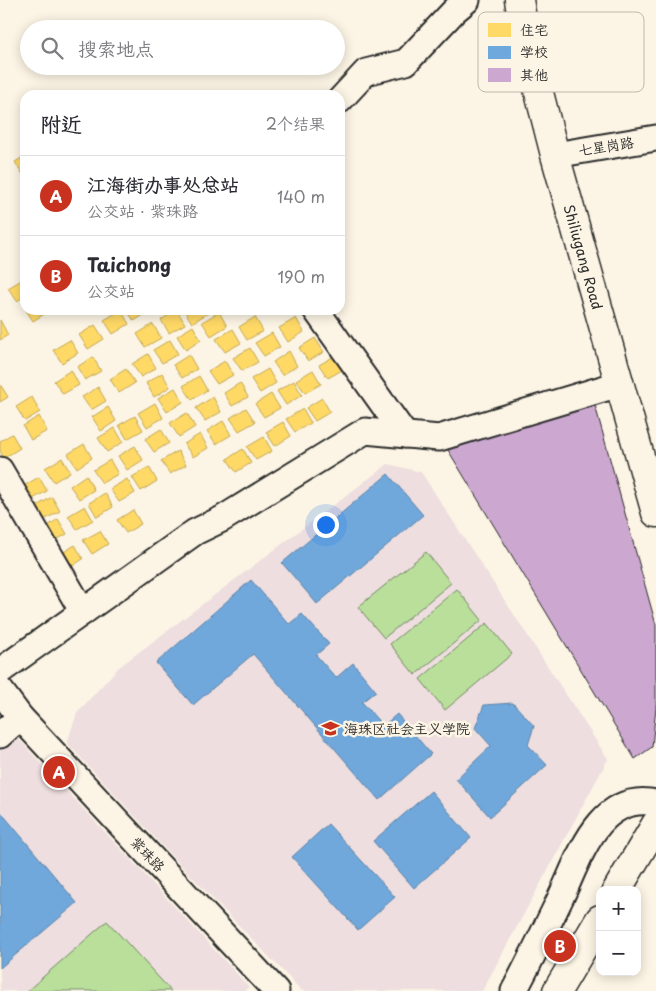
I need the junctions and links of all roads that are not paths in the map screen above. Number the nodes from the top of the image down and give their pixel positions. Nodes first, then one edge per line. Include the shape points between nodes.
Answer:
1 (467, 0) edge
2 (539, 92) edge
3 (345, 95) edge
4 (656, 138) edge
5 (555, 154) junction
6 (320, 315) edge
7 (619, 384) junction
8 (405, 435) junction
9 (0, 470) edge
10 (655, 504) edge
11 (83, 612) junction
12 (0, 670) edge
13 (0, 690) edge
14 (20, 717) junction
15 (0, 735) edge
16 (656, 803) edge
17 (656, 824) edge
18 (619, 886) edge
19 (596, 925) edge
20 (276, 991) edge
21 (514, 991) edge
22 (557, 991) edge

1 - 3 street via 406,62 366,72
2 - 5 main road, Shiliugang Road
4 - 5 street, 七星岗路
5 - 7 main road, Shiliugang Road
6 - 8 street
7 - 8 street via 439,438
7 - 10 main road, Shiliugang Road
8 - 11 street via 365,431 222,519 195,532
9 - 11 street
11 - 12 street
13 - 14 street, 紫珠路
14 - 15 street
14 - 20 street, 紫珠路
16 - 21 street via 637,801 624,806 596,828 585,844
17 - 18 main road
19 - 22 main road

